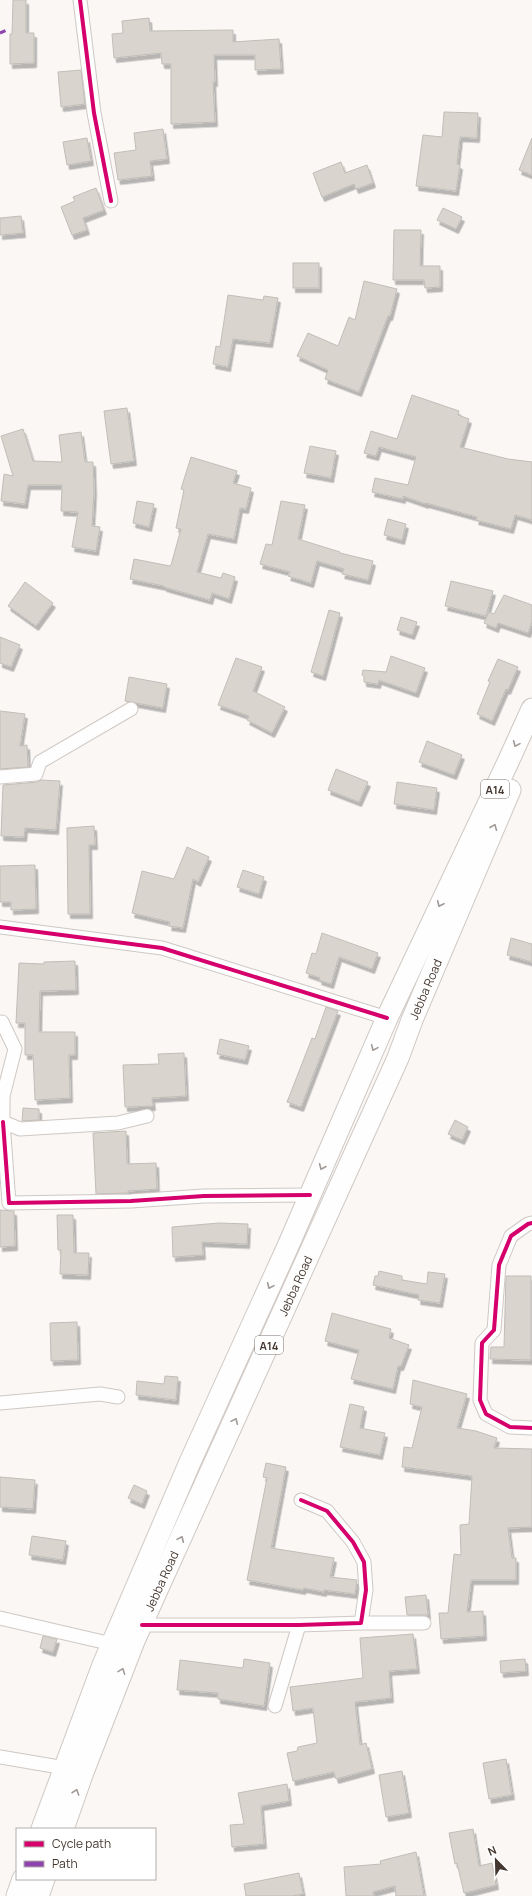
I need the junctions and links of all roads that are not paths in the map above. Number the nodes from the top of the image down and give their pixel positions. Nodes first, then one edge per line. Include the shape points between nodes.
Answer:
1 (80, 0) edge
2 (111, 201) dead end
3 (132, 709) dead end
4 (532, 709) edge
5 (532, 744) edge
6 (0, 777) edge
7 (0, 927) edge
8 (387, 1018) junction
9 (2, 1022) dead end
10 (1, 1096) edge
11 (147, 1116) dead end
12 (2, 1122) junction
13 (310, 1195) junction
14 (532, 1223) edge
15 (118, 1397) dead end
16 (0, 1403) edge
17 (532, 1428) edge
18 (301, 1500) dead end
19 (0, 1618) edge
20 (424, 1622) dead end
21 (361, 1623) junction
22 (142, 1625) junction
23 (299, 1625) junction
24 (112, 1644) junction
25 (275, 1706) dead end
26 (0, 1756) edge
27 (65, 1768) junction
28 (42, 1828) edge
29 (63, 1828) edge
30 (23, 1880) edge
31 (44, 1880) edge
32 (17, 1896) edge
33 (38, 1896) edge

1 - 2 street via 94,113
3 - 6 street via 40,762 36,774
4 -> 8 highway, A14
22 -> 5 highway, Jebba Road / A14 via 398,1058 412,1020
7 - 8 street via 162,948
8 -> 13 highway
9 - 10 street via 15,1049
10 - 12 street
11 - 12 street via 118,1123 20,1129
12 - 13 street via 9,1203
13 -> 24 highway via 190,1462
14 - 17 street via 511,1236 499,1265 494,1330 482,1343 480,1400 486,1414 510,1427
15 - 16 street via 100,1394
18 - 21 street via 327,1511 353,1542 364,1562 366,1590
19 - 24 street
20 - 21 street
21 - 23 street
22 - 23 street
29 -> 22 highway, Jebba Road / A14
23 - 25 street
24 - 27 highway
26 - 27 street
27 - 28 highway
30 - 32 highway
31 - 33 highway

